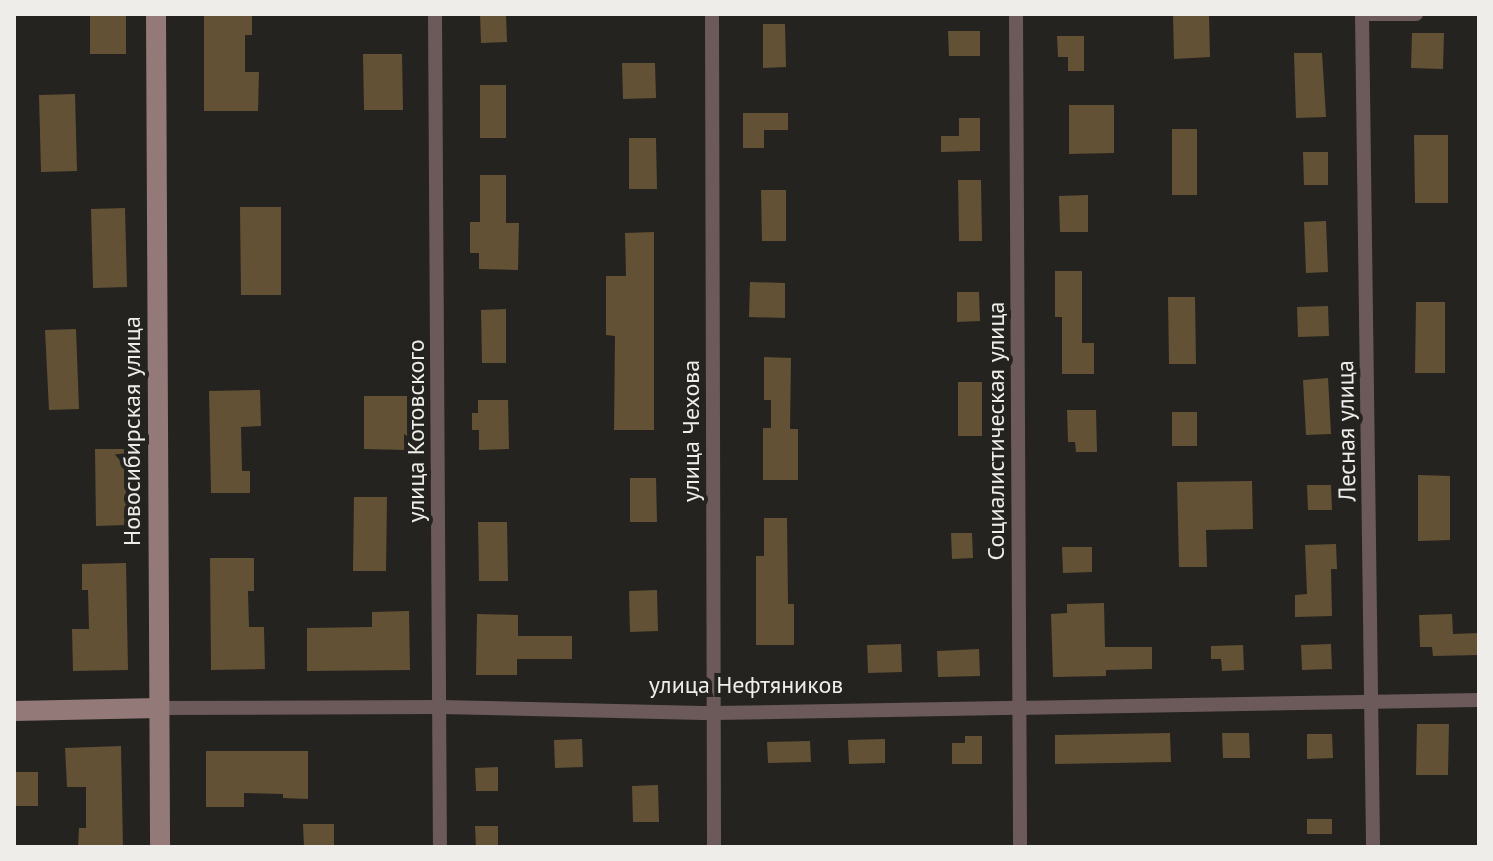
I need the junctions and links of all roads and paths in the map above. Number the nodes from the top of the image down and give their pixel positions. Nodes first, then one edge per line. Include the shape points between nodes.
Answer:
1 (156, 14) edge
2 (435, 14) edge
3 (712, 14) edge
4 (1016, 14) edge
5 (1362, 14) edge
6 (1416, 14) edge
7 (1479, 700) edge
8 (1372, 701) junction
9 (440, 707) junction
10 (159, 708) junction
11 (1019, 708) junction
12 (14, 711) edge
13 (714, 713) junction
14 (160, 847) edge
15 (440, 847) edge
16 (714, 847) edge
17 (1020, 847) edge
18 (1373, 847) edge

1 - 10 main road, Новосибирская улица
2 - 9 street, улица Котовского
3 - 13 street, улица Чехова
4 - 11 street, Социалистическая улица
5 - 6 street
5 - 8 street, Лесная улица
7 - 8 street, улица Нефтяников
8 - 11 street, улица Нефтяников
8 - 18 street, Лесная улица
9 - 10 street, улица Нефтяников
9 - 13 street, улица Нефтяников
9 - 15 street, улица Котовского
10 - 12 main road, улица Нефтяников
10 - 14 main road, Новосибирская улица
11 - 13 street, улица Нефтяников
11 - 17 street, Социалистическая улица
13 - 16 street, улица Чехова

